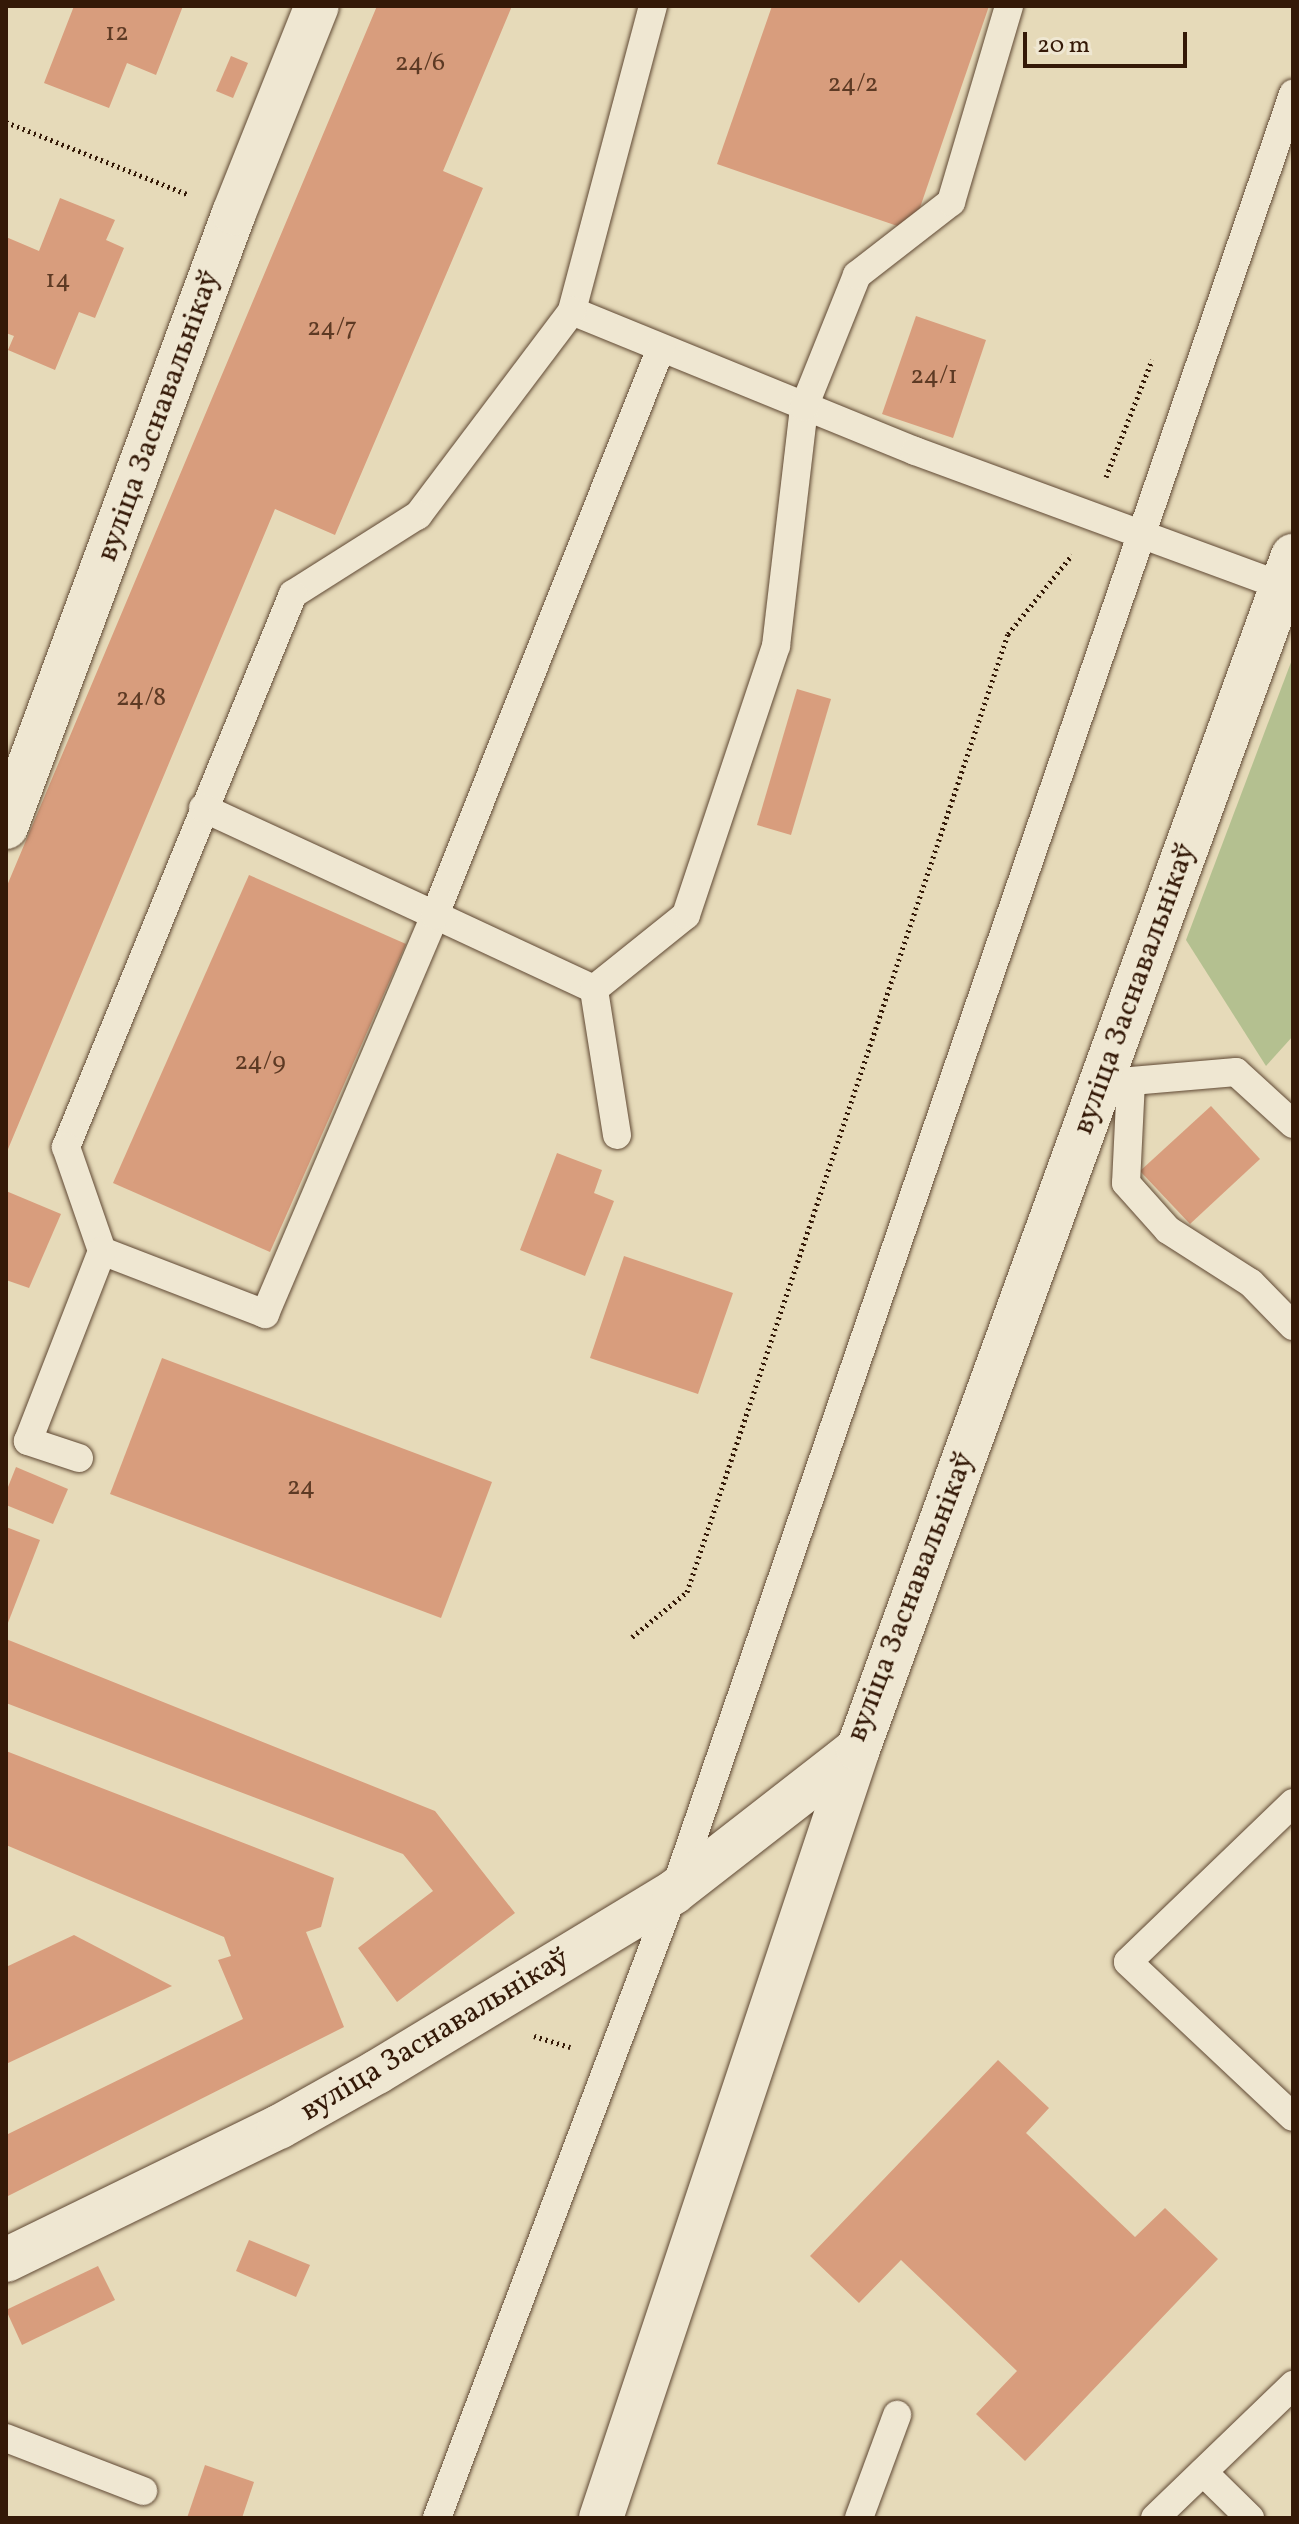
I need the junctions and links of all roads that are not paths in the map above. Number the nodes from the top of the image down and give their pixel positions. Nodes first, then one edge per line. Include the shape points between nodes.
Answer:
1 (317, 6) edge
2 (653, 6) edge
3 (1009, 6) edge
4 (1293, 94) edge
5 (572, 311) junction
6 (661, 348) junction
7 (804, 407) junction
8 (1141, 534) junction
9 (1290, 565) edge
10 (203, 808) junction
11 (9, 810) edge
12 (435, 915) junction
13 (594, 989) junction
14 (1118, 1076) junction
15 (1293, 1124) edge
16 (617, 1135) dead end
17 (102, 1251) junction
18 (1293, 1326) edge
19 (79, 1458) dead end
20 (858, 1749) junction
21 (1293, 1803) edge
22 (674, 1892) junction
23 (1293, 2117) edge
24 (6, 2260) edge
25 (1293, 2385) edge
26 (897, 2415) dead end
27 (6, 2438) edge
28 (1203, 2472) junction
29 (143, 2491) dead end
30 (437, 2518) edge
31 (601, 2518) edge
32 (859, 2518) edge
33 (1155, 2518) edge
34 (1250, 2518) edge

1 - 11 main road, вуліца Заснавальнікаў
2 - 5 lane
3 - 7 lane via 951,202 857,275
4 - 8 lane
5 - 6 lane
5 - 10 lane via 418,515 293,594
6 - 7 lane
6 - 12 lane
7 - 8 lane
7 - 13 lane via 776,646 686,915
8 - 9 lane
8 - 22 lane
9 - 14 main road, вуліца Заснавальнікаў
10 - 12 lane
10 - 17 lane via 66,1147
12 - 13 lane
12 - 17 lane via 265,1314
13 - 16 lane
14 - 15 lane via 1236,1072
14 - 18 lane via 1126,1183 1168,1230 1251,1283
14 - 20 main road, вуліца Заснавальнікаў
17 - 19 lane via 28,1441
20 - 22 main road, вуліца Заснавальнікаў
20 - 31 main road
21 - 23 lane via 1128,1962
22 - 24 main road, вуліца Заснавальнікаў via 279,2127
22 - 30 lane
25 - 28 lane
26 - 32 lane
27 - 29 lane
28 - 33 lane
28 - 34 lane

